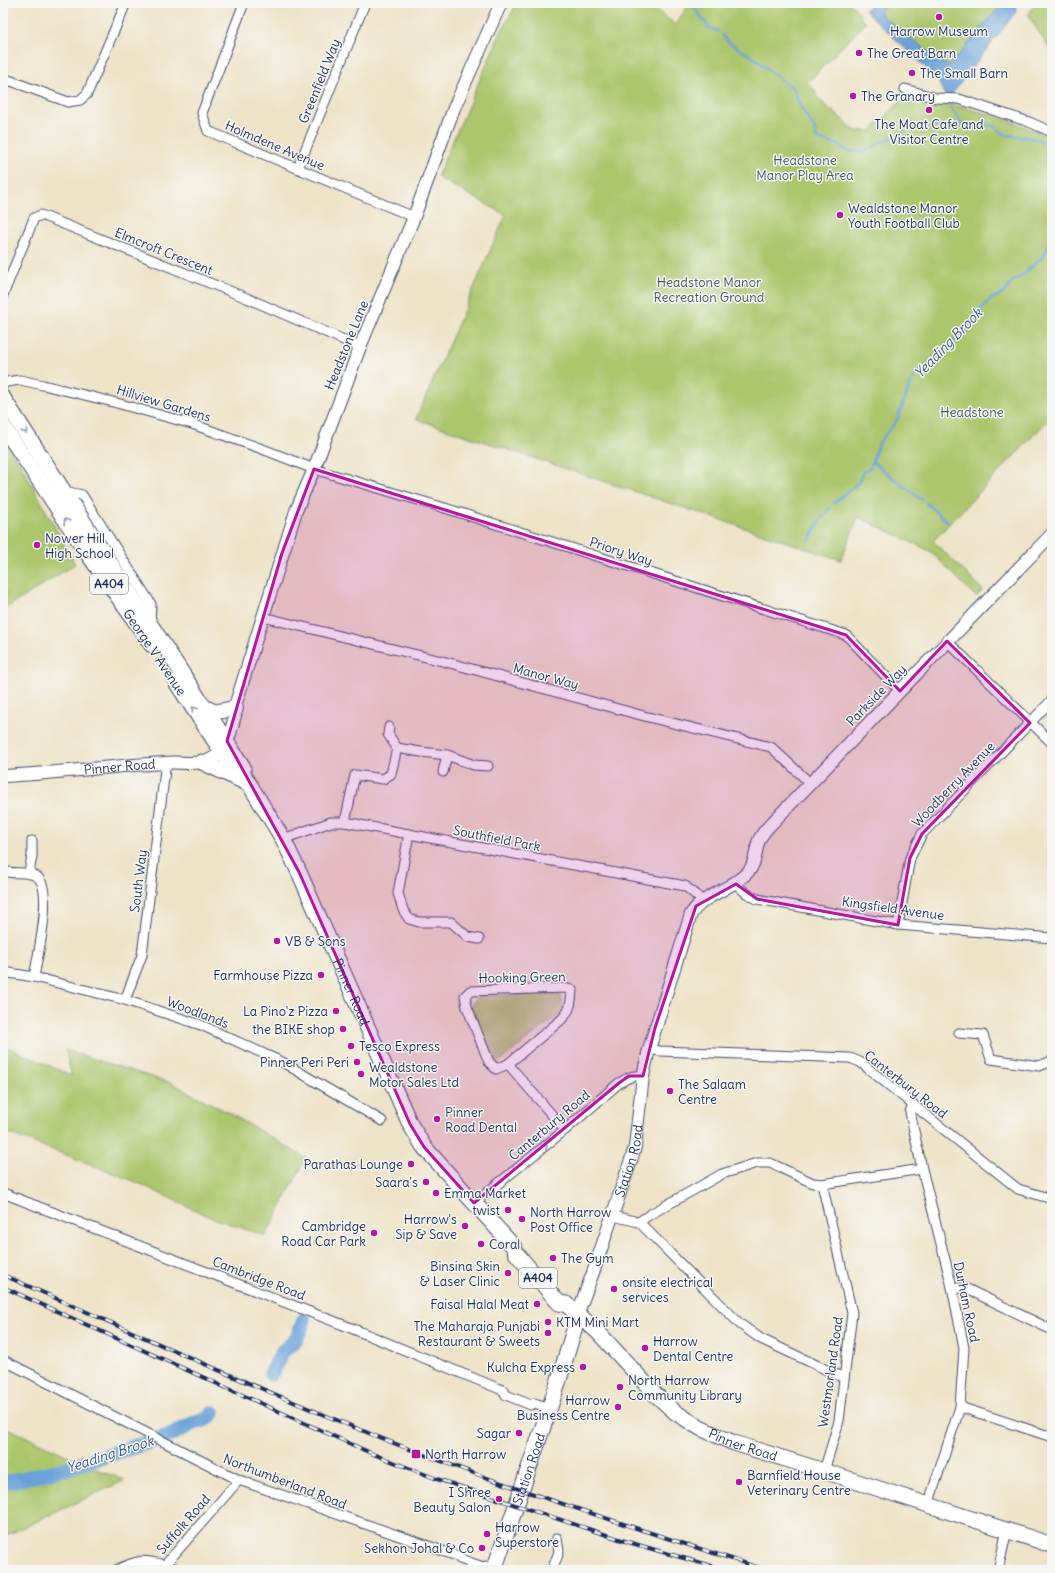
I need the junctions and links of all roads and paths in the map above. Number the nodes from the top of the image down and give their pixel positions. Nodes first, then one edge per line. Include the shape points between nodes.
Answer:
1 (126, 3) edge
2 (244, 3) edge
3 (365, 3) edge
4 (501, 3) edge
5 (3, 78) edge
6 (904, 89) dead end
7 (1052, 132) edge
8 (298, 168) junction
9 (414, 217) junction
10 (3, 295) edge
11 (360, 346) junction
12 (3, 384) edge
13 (3, 398) edge
14 (3, 426) edge
15 (314, 469) junction
16 (64, 491) junction
17 (1052, 534) edge
18 (94, 537) junction
19 (86, 551) junction
20 (263, 617) junction
21 (150, 623) junction
22 (947, 641) junction
23 (900, 691) junction
24 (1052, 700) edge
25 (233, 706) junction
26 (206, 708) junction
27 (1030, 723) junction
28 (389, 727) dead end
29 (221, 741) junction
30 (1052, 743) edge
31 (397, 748) junction
32 (447, 754) junction
33 (166, 762) junction
34 (196, 762) junction
35 (488, 766) dead end
36 (443, 772) dead end
37 (3, 776) edge
38 (246, 779) junction
39 (810, 783) junction
40 (345, 822) junction
41 (409, 834) junction
42 (283, 839) junction
43 (32, 840) dead end
44 (3, 871) edge
45 (28, 873) junction
46 (736, 884) junction
47 (703, 901) junction
48 (898, 925) junction
49 (1052, 938) edge
50 (478, 940) dead end
51 (3, 972) edge
52 (34, 977) junction
53 (125, 1000) junction
54 (959, 1033) dead end
55 (649, 1049) junction
56 (1052, 1061) edge
57 (508, 1064) junction
58 (643, 1076) junction
59 (913, 1104) junction
60 (376, 1105) dead end
61 (370, 1112) junction
62 (382, 1121) dead end
63 (565, 1130) junction
64 (922, 1169) junction
65 (822, 1184) junction
66 (3, 1193) edge
67 (1052, 1199) edge
68 (474, 1203) junction
69 (612, 1216) junction
70 (639, 1222) junction
71 (952, 1287) junction
72 (577, 1315) junction
73 (1052, 1330) edge
74 (3, 1360) edge
75 (844, 1378) junction
76 (541, 1405) junction
77 (960, 1407) junction
78 (1052, 1437) edge
79 (824, 1470) junction
80 (239, 1480) junction
81 (928, 1505) junction
82 (1007, 1530) junction
83 (557, 1538) dead end
84 (1051, 1541) edge
85 (165, 1565) junction
86 (493, 1568) edge
87 (116, 1570) edge
88 (179, 1570) edge
89 (552, 1570) edge
90 (998, 1570) edge

1 - 5 street via 87,94 80,100 68,102
2 - 8 street, Holmdene Avenue via 202,113 208,131
3 - 8 street, Greenfield Way
4 - 9 street, Headstone Lane via 454,108
6 - 7 street via 936,98 959,99
8 - 9 street, Holmdene Avenue
9 - 11 street, Headstone Lane
10 - 11 street, Elmcroft Crescent via 34,218 41,215
11 - 15 street, Headstone Lane
12 - 15 street, Hillview Gardens via 20,380 113,402 192,424
13 -> 16 main road, George V Avenue / A404
19 -> 14 main road, George V Avenue / A404
15 - 20 street, Headstone Lane via 296,511
15 - 23 street, Priory Way via 846,635
16 - 18 main road, George V Avenue / A404
16 - 21 street, George V Avenue via 82,495 151,604
17 - 22 street, Parkside Way
18 - 19 main road
18 - 21 main road, George V Avenue / A404
29 -> 19 main road, George V Avenue / A404
20 - 25 street, Headstone Lane
20 - 39 street, Manor Way via 450,663 771,748
21 - 26 main road, George V Avenue / A404
22 - 23 street, Parkside Way
22 - 27 street
23 - 39 street, Parkside Way
24 - 27 street, Woodberry Avenue
25 - 26 main road via 215,712
25 - 29 street, Headstone Lane
26 - 29 main road, George V Avenue / A404
27 - 30 street
27 - 48 street, Woodberry Avenue via 922,834 910,858
28 - 31 street via 388,734
29 - 34 street, Pinner Road via 209,752 195,758
29 - 38 main road, Pinner Road / A404 via 244,767
31 - 32 street
31 - 40 street via 391,774 383,779 355,775
32 - 35 street via 474,765
32 - 36 street
33 - 34 street, Pinner Road
33 - 37 street, Pinner Road
33 - 53 street, South Way via 142,955
34 - 38 main road
38 - 42 main road, Pinner Road / A404
39 - 46 street, Parkside Way via 765,830 759,840 752,866
40 - 41 street, Southfield Park
40 - 42 street, Southfield Park via 331,822
41 - 47 street, Southfield Park via 685,886
41 - 50 street via 398,893 403,910 409,919 419,922 451,922 468,937
42 - 68 main road, Pinner Road / A404 via 410,1124 424,1147
43 - 45 street
44 - 45 street
45 - 52 street via 41,880 44,891 44,917
46 - 47 street, Station Road
46 - 48 street, Kingsfield Avenue via 757,899
47 - 55 street, Station Road via 691,914
48 - 49 street, Kingsfield Avenue
51 - 52 street, Woodlands
52 - 53 street, Woodlands
53 - 61 street, Woodlands via 201,1025 284,1064
54 - 56 street via 984,1035 991,1059 1039,1066
55 - 58 street, Station Road
55 - 59 street, Canterbury Road via 850,1058 860,1062
57 - 57 street, Hooking Green via 496,1069 489,1062 465,996 470,991 564,988 572,990 568,1012
57 - 63 street
58 - 63 street, Canterbury Road via 629,1076
58 - 69 street, Station Road via 635,1147
59 - 64 street, Durham Road via 910,1112
59 - 67 street, Canterbury Road via 1018,1189
60 - 61 street
61 - 62 street, Woodlands
68 -> 63 street, Canterbury Road
64 - 65 street
64 - 71 street, Durham Road
65 - 70 street via 813,1183 770,1163 757,1163 722,1174
65 - 75 street, Westmorland Road via 852,1313
66 - 76 street, Cambridge Road via 346,1326 504,1391 506,1395 531,1405
68 - 72 main road, Pinner Road / A404 via 559,1303 566,1304
69 - 70 street
69 - 72 street, Station Road
70 - 75 street via 740,1324 761,1339
71 - 73 street via 968,1288
71 - 77 street, Durham Road via 964,1348
72 - 76 main road, Station Road via 574,1330
72 - 79 main road, Pinner Road / A404 via 600,1335 656,1395 675,1412 700,1428 734,1443
74 - 80 street, Northumberland Road
75 - 79 street, Westmorland Road via 839,1421
76 - 86 main road, Station Road via 525,1482
77 - 78 street
77 - 81 street, Durham Road
79 - 81 main road, Pinner Road / A404
80 - 85 street, Suffolk Road
80 - 86 street, Northumberland Road
81 - 82 main road, Pinner Road / A404
82 - 84 main road, Pinner Road / A404
82 - 90 street
83 - 89 street via 559,1552
85 - 87 street, Suffolk Road via 145,1560
85 - 88 street

